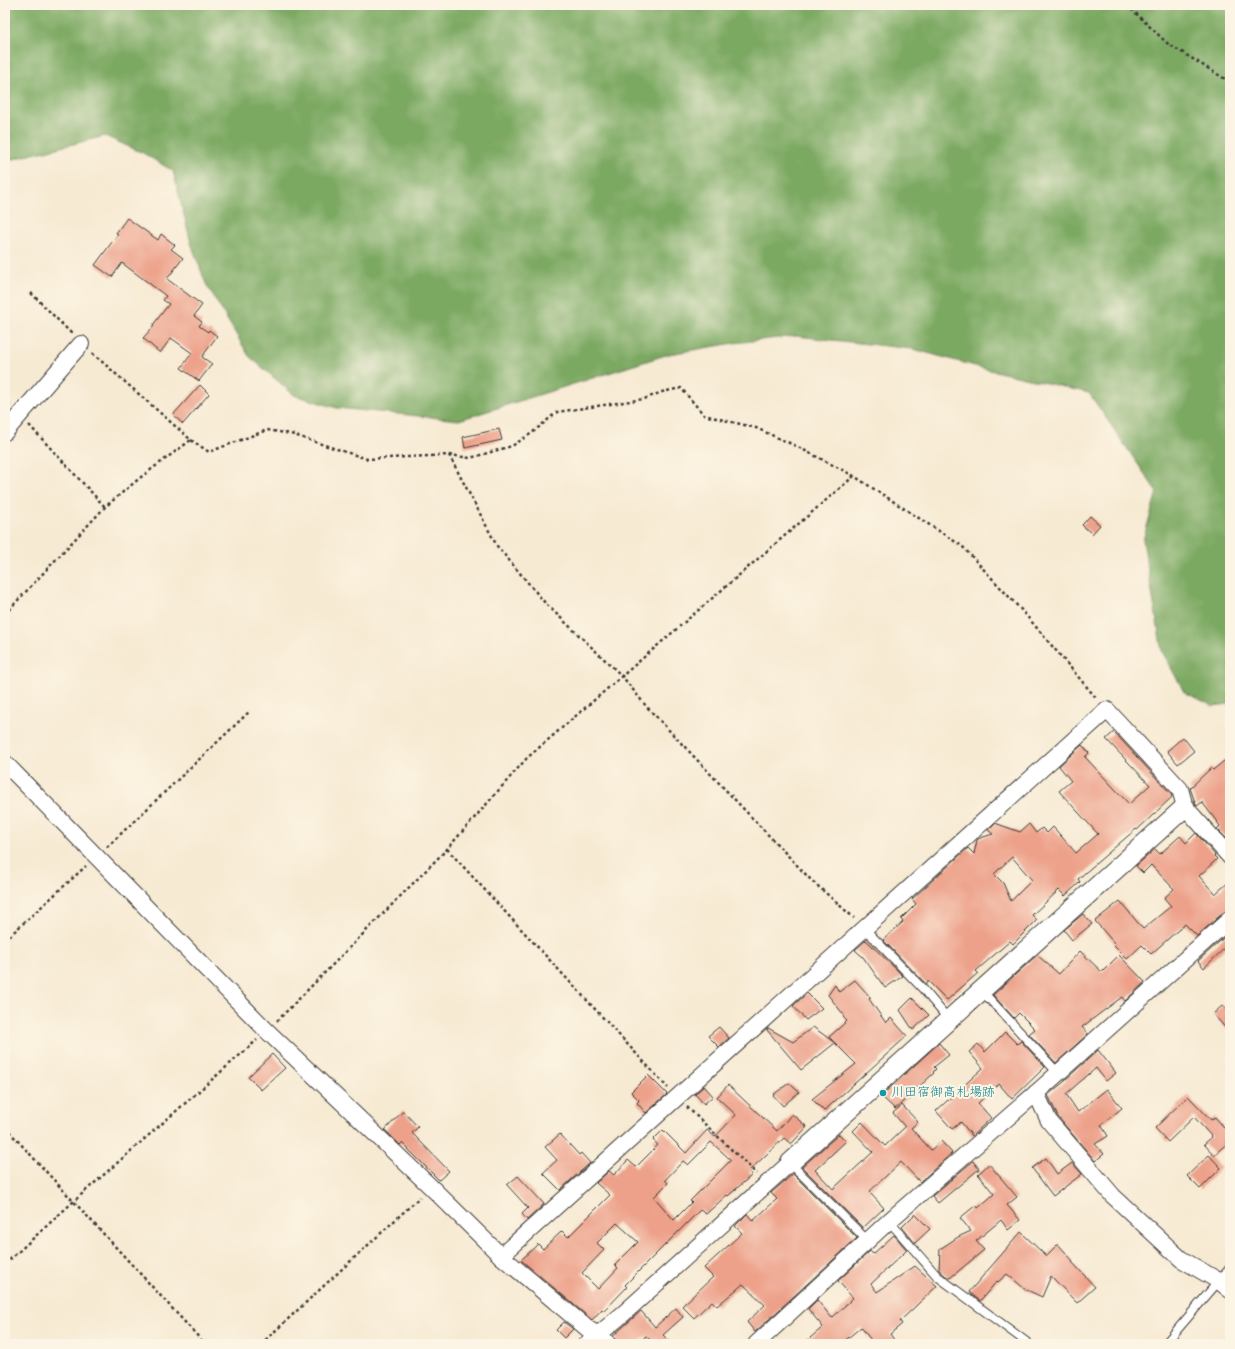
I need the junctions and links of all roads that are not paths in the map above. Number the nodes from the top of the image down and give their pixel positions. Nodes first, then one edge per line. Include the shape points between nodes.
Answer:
1 (81, 344) road end
2 (5, 432) edge
3 (5, 763) edge
4 (1185, 807) junction
5 (1230, 857) edge
6 (1230, 919) edge
7 (865, 929) junction
8 (982, 990) junction
9 (949, 1020) junction
10 (1058, 1073) junction
11 (1036, 1093) junction
12 (790, 1163) junction
13 (889, 1221) junction
14 (867, 1240) junction
15 (501, 1256) junction
16 (1230, 1268) edge
17 (1225, 1285) edge
18 (598, 1341) edge
19 (756, 1344) edge
20 (1029, 1344) edge
21 (1165, 1344) edge

1 - 2 street
3 - 15 street via 267,1031
4 - 5 street
4 - 7 street via 1180,789 1107,710
4 - 8 street
6 - 10 street
7 - 9 lane
7 - 15 street
8 - 9 street
8 - 10 lane
9 - 12 street
10 - 11 street
11 - 13 street
11 - 17 street via 1049,1121 1113,1196 1181,1259
12 - 14 lane
12 - 18 street via 623,1314
13 - 14 street
13 - 20 lane via 937,1276
14 - 19 street
15 - 18 street via 588,1329
16 - 17 lane
17 - 21 lane

